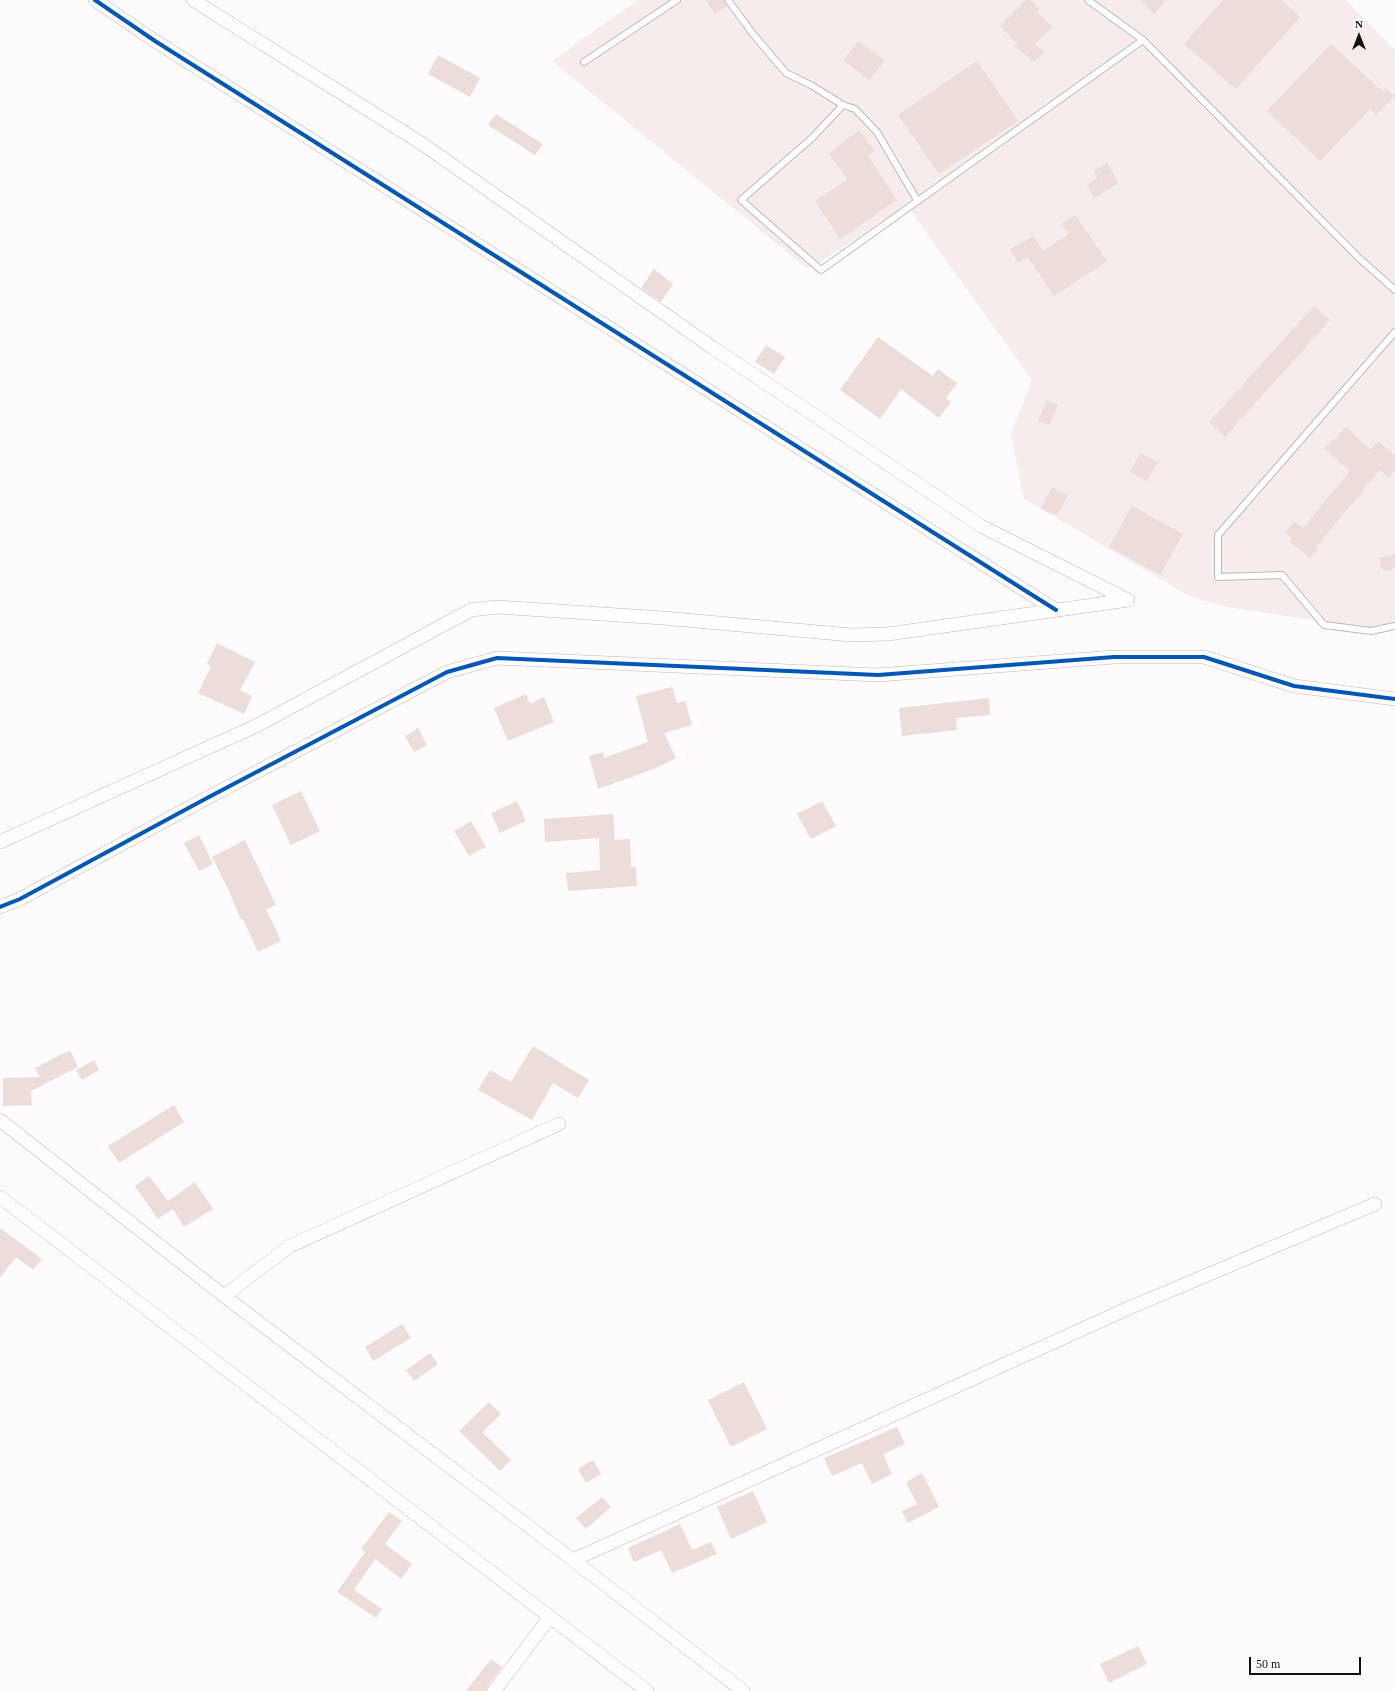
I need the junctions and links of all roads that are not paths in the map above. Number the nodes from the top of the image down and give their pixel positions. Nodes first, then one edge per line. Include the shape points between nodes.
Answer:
1 (95, 0) edge
2 (193, 0) edge
3 (677, 0) edge
4 (728, 0) edge
5 (1088, 0) edge
6 (1143, 40) junction
7 (584, 62) dead end
8 (843, 105) junction
9 (917, 200) junction
10 (1395, 290) edge
11 (1395, 332) edge
12 (1056, 610) junction
13 (1395, 626) edge
14 (1395, 699) edge
15 (0, 842) edge
16 (0, 907) edge
17 (0, 1120) edge
18 (559, 1124) dead end
19 (0, 1197) edge
20 (1375, 1204) dead end
21 (224, 1296) junction
22 (573, 1560) junction
23 (550, 1617) junction
24 (494, 1691) edge
25 (647, 1691) edge
26 (743, 1691) edge

1 - 12 street via 162,45
2 - 12 street via 421,143 713,348 981,526 1128,600
3 - 7 lane
4 - 8 lane via 786,73
5 - 6 lane
6 - 9 lane
6 - 10 lane via 1359,258
8 - 9 lane via 855,109 877,132
8 - 9 lane via 812,138 741,200 821,270
11 - 13 lane via 1218,535 1218,577 1282,575 1324,625 1371,631
12 - 15 street via 888,634 851,635 663,618 498,607 471,610 258,726
14 - 16 street via 1294,686 1204,658 1114,657 878,675 498,658 447,672 20,899
17 - 21 street
18 - 21 street via 290,1246
19 - 23 street
20 - 22 street via 1122,1312
21 - 22 street
22 - 26 street
23 - 24 street
23 - 25 street

